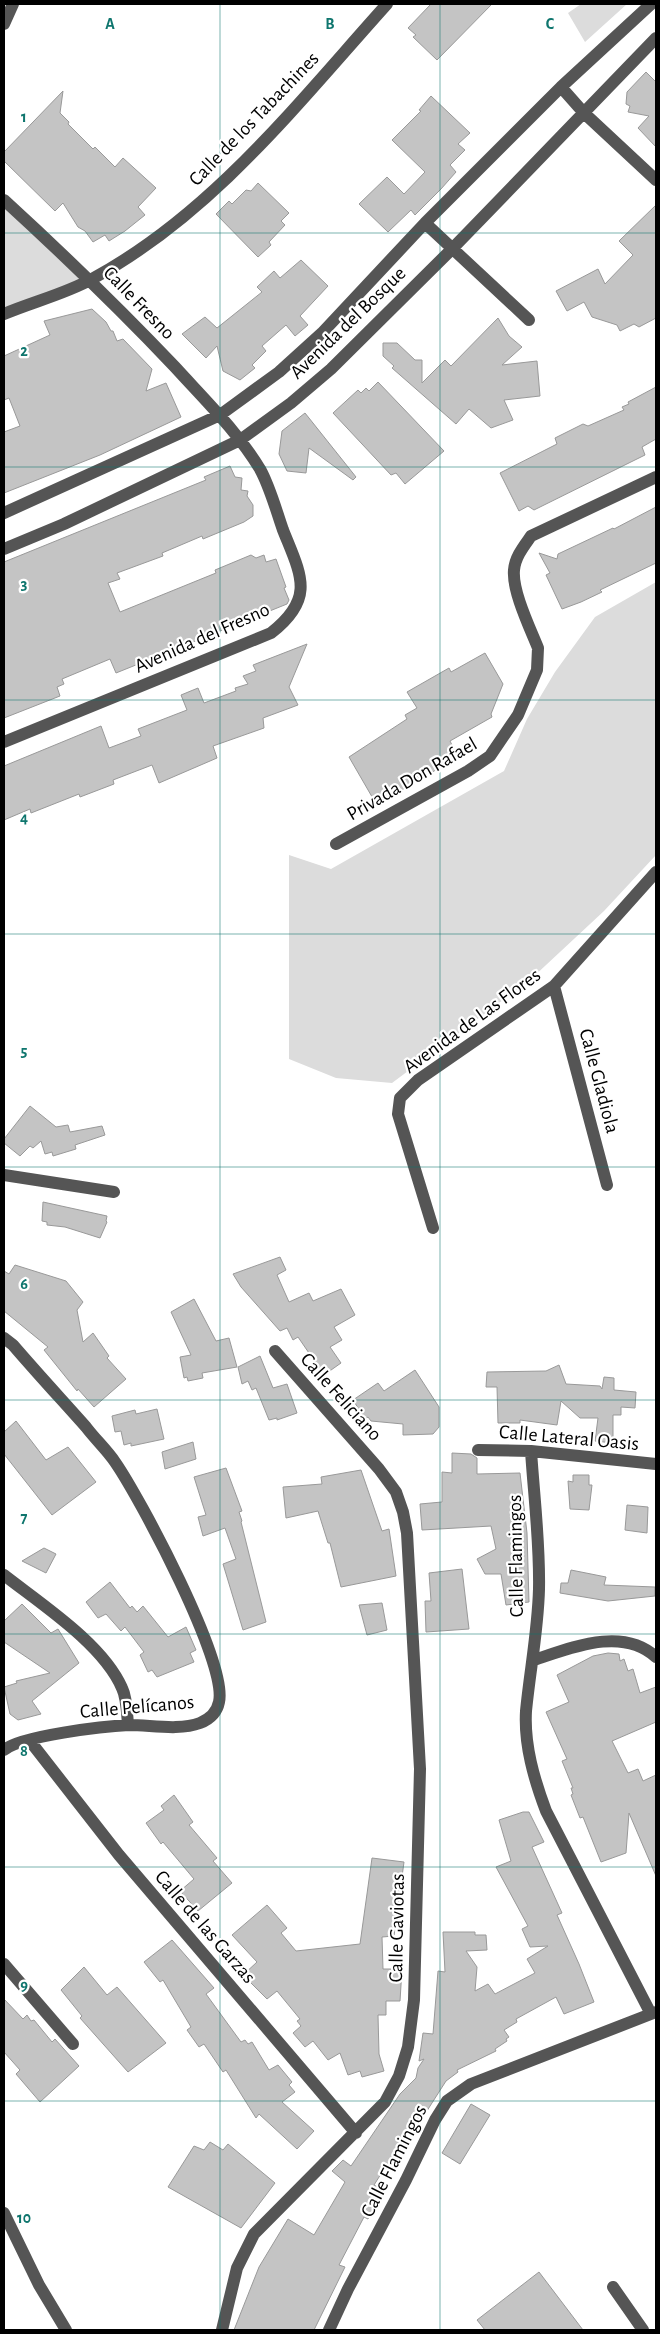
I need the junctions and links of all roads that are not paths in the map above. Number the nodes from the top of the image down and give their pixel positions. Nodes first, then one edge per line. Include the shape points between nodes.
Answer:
1 (13, 4) edge
2 (387, 4) edge
3 (652, 4) edge
4 (4, 24) edge
5 (656, 38) edge
6 (560, 87) junction
7 (584, 113) junction
8 (656, 180) edge
9 (4, 201) edge
10 (426, 222) junction
11 (452, 249) junction
12 (91, 280) junction
13 (4, 314) edge
14 (529, 320) dead end
15 (220, 415) junction
16 (240, 440) junction
17 (656, 477) edge
18 (4, 514) edge
19 (4, 549) edge
20 (4, 742) edge
21 (336, 844) dead end
22 (656, 872) edge
23 (554, 986) junction
24 (4, 1175) edge
25 (607, 1185) dead end
26 (114, 1192) dead end
27 (433, 1228) dead end
28 (4, 1338) edge
29 (275, 1351) dead end
30 (478, 1450) dead end
31 (530, 1451) junction
32 (656, 1464) edge
33 (379, 1469) joint
34 (4, 1575) edge
35 (656, 1657) edge
36 (534, 1660) junction
37 (128, 1725) junction
38 (30, 1740) junction
39 (5, 1748) edge
40 (4, 1964) edge
41 (654, 2013) edge
42 (73, 2044) dead end
43 (356, 2133) junction
44 (4, 2213) edge
45 (613, 2287) dead end
46 (66, 2330) edge
47 (222, 2330) edge
48 (329, 2330) edge
49 (643, 2330) edge

1 - 4 street
2 - 12 street, Calle de los Tabachines via 228,180 158,237
3 - 6 street, Avenida del Bosque
5 - 7 street, Avenida del Bosque
6 - 7 street
6 - 10 street, Avenida del Bosque
7 - 8 street
7 - 11 street, Avenida del Bosque
9 - 12 street, Calle Fresno
10 - 11 street
10 - 15 street, Avenida del Bosque via 322,334 279,372
11 - 14 street
11 - 16 street, Avenida del Bosque via 331,369
12 - 13 street, Calle de los Tabachines
12 - 15 street, Calle Fresno
15 - 16 street, Calle Fresno
15 - 18 street, Avenida del Bosque
16 - 19 street, Avenida del Bosque
16 - 20 street, Avenida del Fresno via 261,471 299,571 301,591 296,609 272,633
17 - 21 street, Privada Don Rafael via 531,536 520,552 514,570 515,584 539,659 518,714 490,756
22 - 23 street, Avenida de Las Flores
23 - 25 street, Calle Gladiola
23 - 27 street, Avenida de Las Flores via 418,1080 400,1098 398,1114
24 - 26 street
28 - 37 street, Calle Pelícanos via 119,1470 165,1550 210,1649 218,1678 220,1700 216,1713 200,1723 181,1726
29 - 33 street, Calle Feliciano
30 - 31 street, Calle Lateral Oasis
31 - 32 street, Calle Lateral Oasis
31 - 36 street, Calle Flamingos via 539,1588
33 - 43 street, Calle Gaviotas via 396,1492 407,1533 420,1769 414,2000 408,2048 399,2076 385,2102
34 - 37 street via 78,1633 104,1660 123,1688
35 - 36 street via 648,1649 620,1642 593,1642
36 - 41 street, Calle Flamingos via 526,1712 533,1777 546,1811
37 - 38 street, Calle Pelícanos via 97,1727
38 - 39 street, Calle Pelícanos
38 - 43 street, Calle de las Garzas via 119,1856
40 - 42 street
41 - 48 street, Calle Flamingos via 471,2084 447,2101
43 - 47 street, Calle Gaviotas via 254,2234 237,2268
44 - 46 street via 39,2285
45 - 49 street

